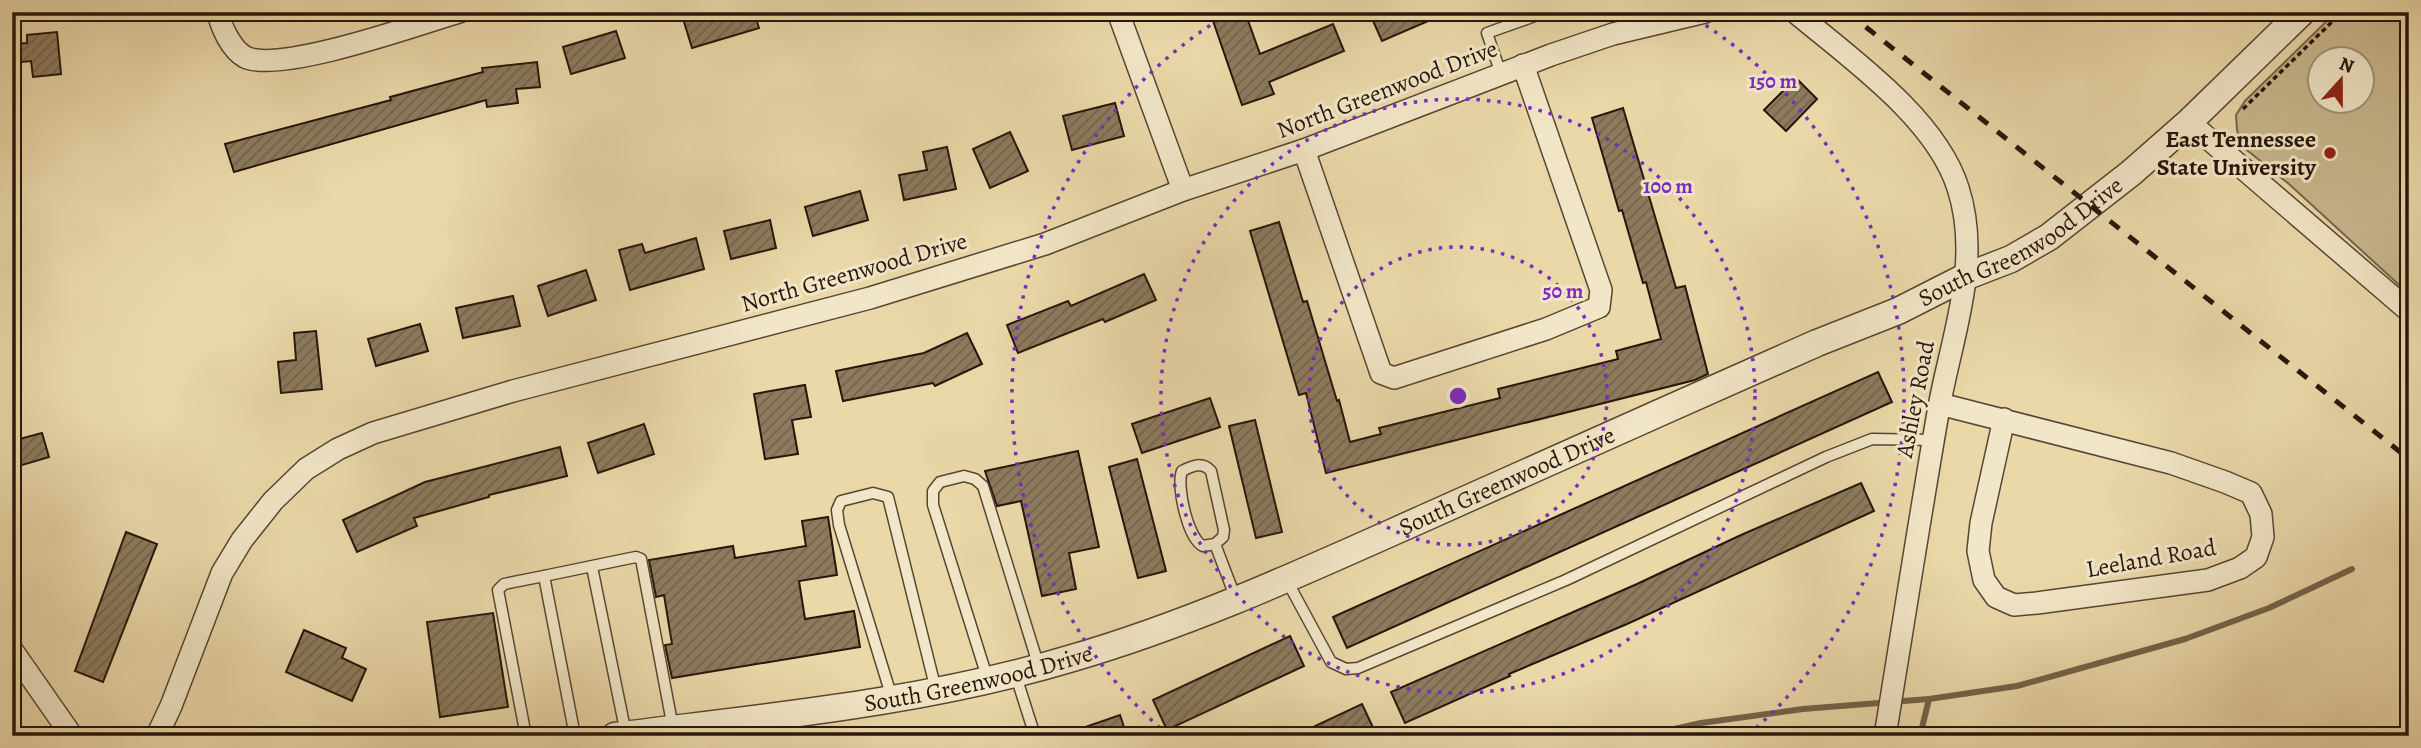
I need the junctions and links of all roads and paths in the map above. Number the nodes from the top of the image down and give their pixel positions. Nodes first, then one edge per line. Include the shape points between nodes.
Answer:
1 (218, 12) edge
2 (460, 12) edge
3 (1118, 12) edge
4 (1546, 12) edge
5 (1705, 12) edge
6 (1795, 12) edge
7 (2342, 12) edge
8 (2302, 13) edge
9 (1523, 65) junction
10 (1501, 74) junction
11 (2243, 109) dead end
12 (2189, 122) junction
13 (1304, 150) junction
14 (1183, 190) junction
15 (1967, 276) junction
16 (2409, 311) edge
17 (1940, 404) junction
18 (2004, 419) junction
19 (1934, 440) junction
20 (1216, 544) junction
21 (592, 567) junction
22 (544, 576) junction
23 (1286, 579) junction
24 (1236, 600) junction
25 (12, 650) edge
26 (1027, 670) junction
27 (989, 680) junction
28 (936, 690) junction
29 (892, 698) junction
30 (673, 729) junction
31 (620, 735) edge
32 (72, 736) edge
33 (157, 736) edge
34 (526, 736) edge
35 (575, 736) edge
36 (1035, 736) edge
37 (1885, 736) edge

1 - 2 street via 220,25 245,57 270,62
3 - 14 street
4 - 10 lane via 1487,33
5 - 9 street, North Greenwood Drive via 1638,24
6 - 15 street, Ashley Road via 1886,87 1940,152 1958,187 1965,215
7 - 11 path
8 - 12 street, South Greenwood Drive
9 - 10 street, North Greenwood Drive
9 - 13 street via 1601,290 1599,307 1546,329 1394,378 1381,373
10 - 13 street, North Greenwood Drive
12 - 15 street, South Greenwood Drive via 2049,237
12 - 16 street
13 - 14 street, North Greenwood Drive
14 - 33 street, North Greenwood Drive via 1045,244 870,298 513,391 373,433 338,449 306,469 242,540 222,573
15 - 17 street, Ashley Road
15 - 23 street, South Greenwood Drive via 1898,311
17 - 18 street, Leeland Road
17 - 19 street, Ashley Road
18 - 18 street, Leeland Road via 2171,463 2250,493 2261,514 2263,537 2256,557 2208,580 2037,604 2014,605 1996,597 1984,580 1978,551
19 - 23 lane via 1872,439 1826,457 1566,580 1358,668 1346,669 1331,662
19 - 37 street, Ashley Road
20 - 20 lane via 1223,530 1211,471 1194,466 1182,471 1180,490 1194,539 1203,546
20 - 24 lane
21 - 22 lane
21 - 30 lane via 641,559
21 - 31 lane
22 - 34 lane via 504,584 498,590
22 - 35 lane
23 - 24 street, South Greenwood Drive
24 - 26 street, South Greenwood Drive via 1069,660
25 - 32 street
26 - 27 street, South Greenwood Drive
26 - 27 lane via 983,486 964,476 940,482 933,491 933,505
26 - 36 lane
27 - 28 street, South Greenwood Drive
28 - 29 street, South Greenwood Drive
28 - 29 lane via 888,497 873,493 841,501 837,510
29 - 30 street, South Greenwood Drive
30 - 31 street, South Greenwood Drive

